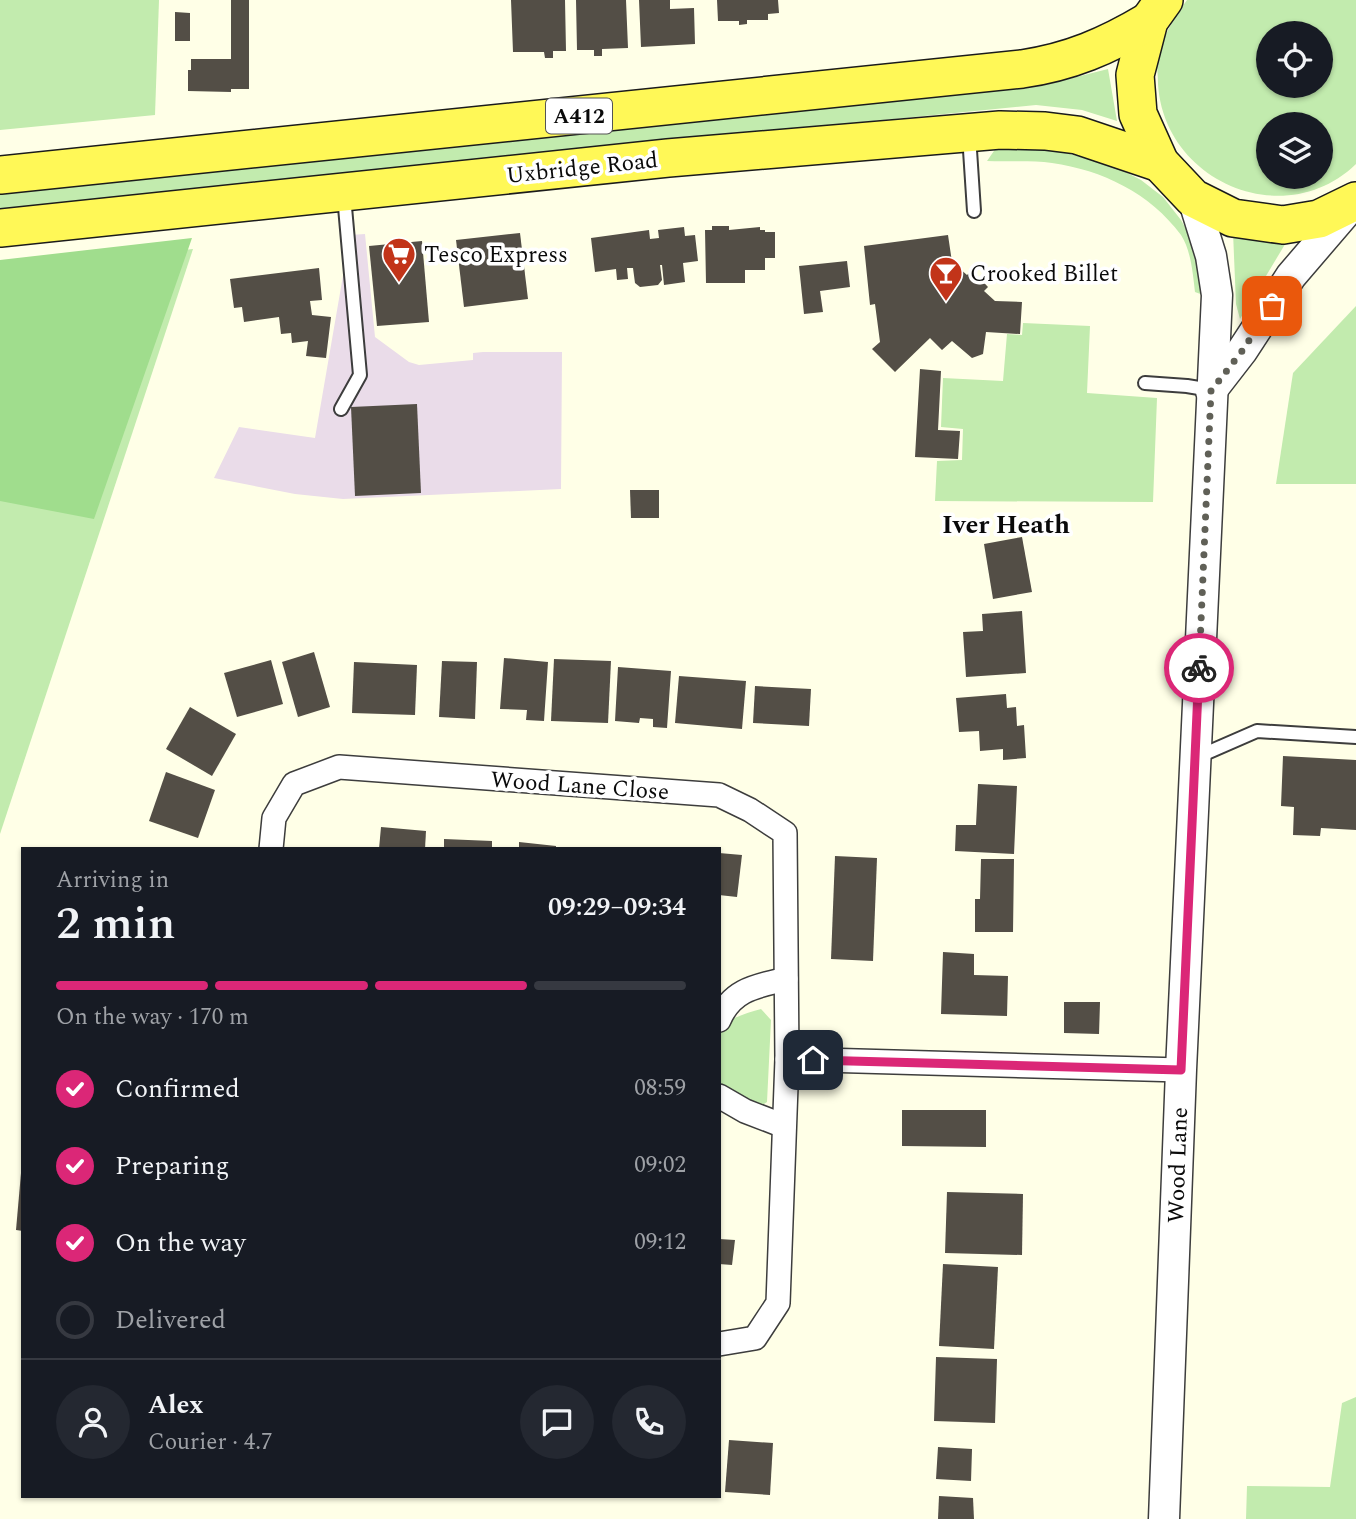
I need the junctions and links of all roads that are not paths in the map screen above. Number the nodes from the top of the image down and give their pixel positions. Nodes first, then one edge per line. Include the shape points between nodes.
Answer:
1 (1156, 11) edge
2 (969, 131) junction
3 (1160, 163) junction
4 (0, 175) edge
5 (344, 192) junction
6 (1193, 198) junction
7 (1355, 202) edge
8 (974, 211) dead end
9 (0, 228) edge
10 (1145, 383) dead end
11 (1211, 391) junction
12 (341, 409) dead end
13 (1356, 737) edge
14 (1195, 759) junction
15 (271, 847) edge
16 (786, 979) junction
17 (721, 1016) edge
18 (787, 1059) junction
19 (1181, 1070) junction
20 (721, 1097) edge
21 (784, 1126) junction
22 (721, 1344) edge
23 (1164, 1519) edge

1 - 3 main road via 1135,75 1138,114
1 - 4 main road, A412 via 1101,47 1056,64 1022,69
2 - 3 main road, Uxbridge Road / A412 via 1077,135
2 - 5 main road, Uxbridge Road / A412
2 - 8 lane
3 - 6 main road
5 - 9 main road, Uxbridge Road / A412
5 - 12 lane via 360,375
6 - 7 main road via 1233,218 1283,225 1319,219
6 - 11 street, Wood Lane via 1211,256 1217,295
7 - 11 street via 1291,276
10 - 11 lane
11 - 14 street, Wood Lane
13 - 14 lane via 1257,731
14 - 19 street, Wood Lane
15 - 16 street, Wood Lane Close via 274,818 294,784 339,767 719,795 785,833
16 - 17 street via 744,989
16 - 18 street, Wood Lane Close
18 - 19 street
18 - 21 street, Wood Lane Close
19 - 23 street, Wood Lane
20 - 21 street
21 - 22 street, Wood Lane Close via 778,1303 755,1338

